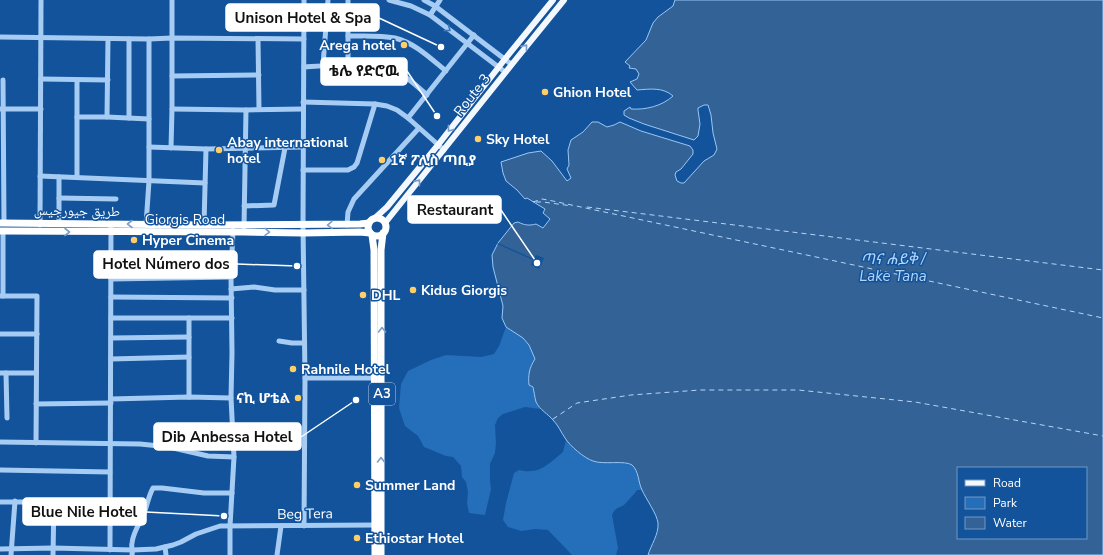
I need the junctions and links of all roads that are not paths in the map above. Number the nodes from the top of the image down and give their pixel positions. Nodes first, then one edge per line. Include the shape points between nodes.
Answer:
1 (41, 0) edge
2 (172, 0) edge
3 (304, 0) edge
4 (328, 0) edge
5 (348, 0) edge
6 (389, 0) edge
7 (424, 0) edge
8 (440, 0) edge
9 (553, 0) edge
10 (564, 0) edge
11 (436, 6) junction
12 (430, 15) junction
13 (474, 35) junction
14 (348, 36) junction
15 (0, 37) edge
16 (41, 38) junction
17 (172, 38) junction
18 (108, 39) junction
19 (129, 39) junction
20 (149, 39) junction
21 (258, 39) junction
22 (304, 39) junction
23 (467, 43) junction
24 (505, 59) junction
25 (511, 64) junction
26 (348, 65) junction
27 (323, 66) junction
28 (304, 67) junction
29 (498, 67) junction
30 (446, 70) junction
31 (505, 72) junction
32 (172, 76) junction
33 (259, 76) junction
34 (41, 79) junction
35 (3, 80) dead end
36 (77, 80) junction
37 (108, 80) junction
38 (426, 94) junction
39 (303, 102) junction
40 (375, 104) junction
41 (1, 109) edge
42 (41, 109) junction
43 (172, 109) junction
44 (260, 109) junction
45 (303, 109) junction
46 (246, 110) junction
47 (77, 117) junction
48 (107, 117) junction
49 (129, 118) junction
50 (408, 118) junction
51 (149, 119) junction
52 (418, 128) junction
53 (438, 145) junction
54 (149, 148) junction
55 (171, 148) junction
56 (285, 148) junction
57 (303, 148) junction
58 (206, 149) junction
59 (245, 149) junction
60 (444, 150) junction
61 (2, 156) edge
62 (303, 170) junction
63 (40, 176) junction
64 (59, 177) junction
65 (77, 177) junction
66 (149, 181) junction
67 (205, 183) junction
68 (59, 198) junction
69 (116, 199) dead end
70 (244, 206) junction
71 (375, 218) junction
72 (2, 223) edge
73 (369, 223) junction
74 (385, 223) junction
75 (40, 224) junction
76 (59, 224) junction
77 (146, 225) junction
78 (204, 225) junction
79 (303, 225) junction
80 (347, 225) junction
81 (111, 228) junction
82 (244, 228) junction
83 (233, 229) junction
84 (1, 231) edge
85 (40, 232) junction
86 (303, 233) junction
87 (371, 234) junction
88 (383, 234) junction
89 (231, 277) junction
90 (374, 278) junction
91 (381, 278) junction
92 (111, 279) junction
93 (231, 289) junction
94 (304, 290) junction
95 (2, 296) edge
96 (111, 297) junction
97 (232, 298) junction
98 (111, 318) junction
99 (190, 318) junction
100 (232, 318) junction
101 (0, 334) edge
102 (37, 334) junction
103 (189, 337) junction
104 (111, 338) junction
105 (279, 341) dead end
106 (304, 343) junction
107 (189, 357) junction
108 (111, 359) junction
109 (0, 373) edge
110 (6, 373) junction
111 (36, 373) junction
112 (377, 373) junction
113 (305, 378) junction
114 (189, 397) junction
115 (231, 398) junction
116 (111, 401) junction
117 (36, 404) junction
118 (7, 418) dead end
119 (0, 442) edge
120 (36, 443) junction
121 (110, 443) junction
122 (234, 457) junction
123 (0, 470) edge
124 (110, 472) junction
125 (232, 493) junction
126 (15, 501) junction
127 (0, 502) edge
128 (54, 502) junction
129 (110, 502) junction
130 (378, 525) junction
131 (230, 526) junction
132 (281, 526) junction
133 (304, 526) junction
134 (165, 547) junction
135 (11, 548) junction
136 (53, 548) junction
137 (0, 549) edge
138 (111, 552) edge
139 (132, 553) edge
140 (11, 555) edge
141 (53, 555) edge
142 (166, 555) edge
143 (230, 555) edge
144 (277, 555) edge
145 (375, 555) edge
146 (381, 555) edge

1 - 16 street
2 - 17 street
3 - 22 street
4 - 27 street
5 - 14 street
6 - 12 street
7 - 11 street
8 - 11 street
9 - 24 main road
25 -> 10 main road, Route 3
11 - 12 street
11 - 13 street
12 -> 23 street
13 - 23 street
13 - 24 street
14 - 26 street
14 - 30 street via 396,38 418,49
15 - 16 street
16 - 18 street
16 - 34 street
17 - 20 street
17 - 21 street
17 - 32 street
18 - 19 street
18 - 37 street
19 - 20 street
19 - 49 street
20 - 51 street
21 - 22 street
21 - 33 street
22 - 28 street
23 - 29 street
23 - 30 street
24 - 25 street
24 - 29 main road
25 - 31 main road, Route 3
26 - 27 street
26 - 38 street via 392,70 404,76
27 - 28 street
28 - 39 street
29 - 31 street
29 -> 53 main road
30 - 38 street
31 - 60 main road, Route 3
32 - 33 street
32 - 43 street
33 - 44 street
34 - 36 street
34 - 42 street
35 - 41 street
36 - 37 street
36 - 47 street
37 - 48 street
38 - 50 street
39 - 40 street
39 - 45 street
40 - 50 street via 388,106
40 - 62 street via 354,167 348,170
41 - 42 street
41 - 61 street
42 - 63 street
43 - 46 street
43 - 55 street
44 - 45 street
44 - 46 street
45 - 57 street
46 - 59 street
47 - 48 street
47 - 65 street
48 - 49 street
49 - 51 street
50 - 52 street
51 - 54 street
52 - 53 street
52 - 80 street via 354,199 348,212
53 - 60 street
53 - 71 main road
54 - 55 street
54 - 66 street
55 - 58 street
56 - 57 street
56 - 59 street
56 - 70 street via 274,205
57 - 62 street
58 - 59 street
58 - 67 street
59 - 70 street
74 -> 60 main road, Route 3
61 - 72 street
62 - 79 street
63 - 64 street
63 - 75 street
64 - 65 street
64 - 68 street
65 - 66 street
66 - 67 street
66 - 77 street
67 - 78 street
68 - 69 street
68 - 76 street
70 - 82 street
71 - 73 highway
71 - 74 highway
72 - 75 highway, طريق جيورجيس
73 - 80 highway, طريق جيورجيس
73 - 87 highway, A3
74 - 88 highway, A3
75 - 76 highway, طريق جيورجيس
75 - 85 street
76 - 81 highway, طريق جيورجيس
77 - 78 highway, طريق جيورجيس
77 -> 81 highway, طريق جيورجيس
78 - 83 highway, طريق جيورجيس
80 -> 79 highway, طريق جيورجيس
79 - 82 highway, طريق جيورجيس
79 - 86 street
81 - 83 highway, Giorgis Road
85 -> 81 highway, Giorgis Road
81 - 92 street
82 - 83 highway, طريق جيورجيس
82 -> 86 highway, Giorgis Road
83 - 89 street
84 - 85 highway, Giorgis Road
84 - 95 street
86 - 87 highway, Giorgis Road
86 - 94 street
87 - 88 highway
87 - 90 highway, A3
88 - 91 highway, A3
89 - 92 street
89 - 93 street
90 - 91 highway
90 - 112 highway, A3
112 -> 91 highway, A3
92 - 96 street
93 - 94 street via 254,287
93 - 97 street
94 - 106 street
95 - 102 street via 37,296
96 - 97 street
96 - 98 street
97 - 100 street
98 - 99 street
98 - 104 street
99 - 100 street
99 - 103 street
100 - 115 street
101 - 102 street
102 - 111 street
103 - 104 street
103 - 107 street
104 - 108 street
105 - 106 street
106 - 113 street
107 - 108 street
107 - 114 street
108 - 116 street
109 - 110 street
110 - 111 street
110 - 118 street
111 - 117 street
112 - 113 street
112 - 130 highway, A3
113 - 133 street
114 - 115 street
114 - 116 street
115 - 122 street
116 - 117 street
116 - 121 street
117 - 120 street
119 - 120 street
120 - 121 street
121 - 122 street via 155,445 208,456
121 - 124 street
122 - 125 street
123 - 124 street
124 - 129 street
125 - 131 street
125 - 139 street via 153,488 136,530
126 - 127 street
126 - 128 street
126 - 135 street
128 - 129 street
128 - 136 street
129 - 138 street
130 - 133 street, Beg Tera
130 - 145 highway, A3
130 - 146 highway, A3
131 - 132 street, Beg Tera
131 - 134 street, Beg Tera via 220,526
131 - 143 street
132 - 133 street, Beg Tera
132 - 144 street
134 - 139 street, Beg Tera
134 - 142 street
135 - 136 street, Beg Tera
135 - 137 street, Beg Tera
135 - 140 street
136 - 138 street, Beg Tera
136 - 141 street
138 - 139 street, Beg Tera

